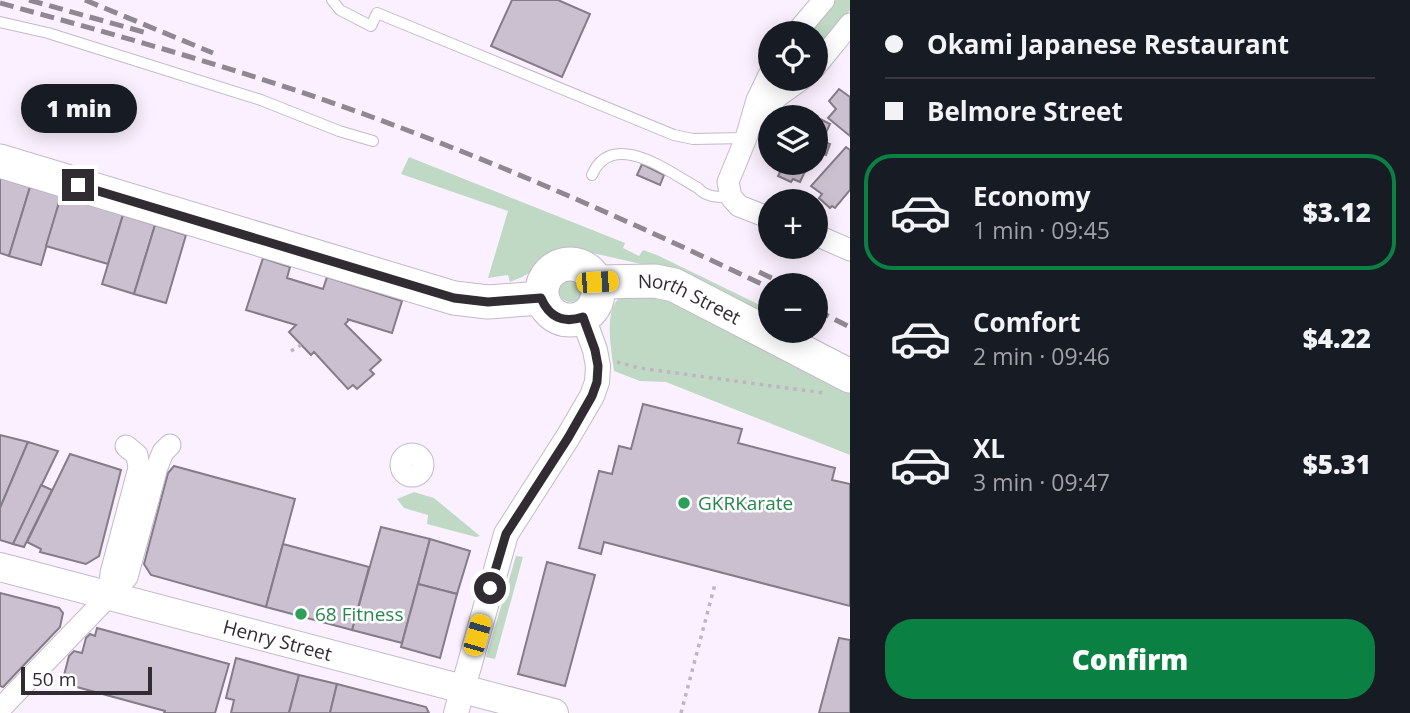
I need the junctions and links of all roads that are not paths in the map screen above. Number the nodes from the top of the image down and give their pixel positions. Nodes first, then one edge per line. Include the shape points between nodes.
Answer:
1 (332, 0) edge
2 (824, 0) edge
3 (806, 21) edge
4 (0, 22) edge
5 (850, 24) edge
6 (828, 51) edge
7 (761, 91) edge
8 (787, 91) edge
9 (746, 138) junction
10 (373, 141) dead end
11 (0, 161) edge
12 (592, 175) dead end
13 (731, 197) junction
14 (758, 214) edge
15 (828, 241) edge
16 (850, 250) edge
17 (597, 282) junction
18 (541, 298) junction
19 (583, 317) junction
20 (842, 385) edge
21 (170, 445) dead end
22 (126, 446) dead end
23 (0, 567) edge
24 (109, 596) junction
25 (459, 701) edge
26 (3, 703) edge
27 (554, 713) edge

1 - 9 lane via 340,10 370,26 377,13 674,135
2 - 3 street
4 - 10 lane via 261,100
5 - 6 street
7 - 9 street
8 - 9 street via 767,107
9 - 13 street via 728,182
11 - 18 highway via 454,298 488,302
12 - 13 lane via 605,157 633,154 704,194
13 - 14 street via 744,210
15 - 16 street
17 - 18 highway via 576,264 557,266 544,279
17 - 19 highway via 595,306
17 - 20 highway, North Street via 674,285
18 - 19 highway via 557,318
19 - 25 street via 595,350 597,382 568,438 506,534
21 - 24 street via 157,467 127,577
22 - 24 street via 137,456 139,466
23 - 24 main road, Henry Street
24 - 25 main road, Henry Street
24 - 26 street
25 - 27 main road, Henry Street

